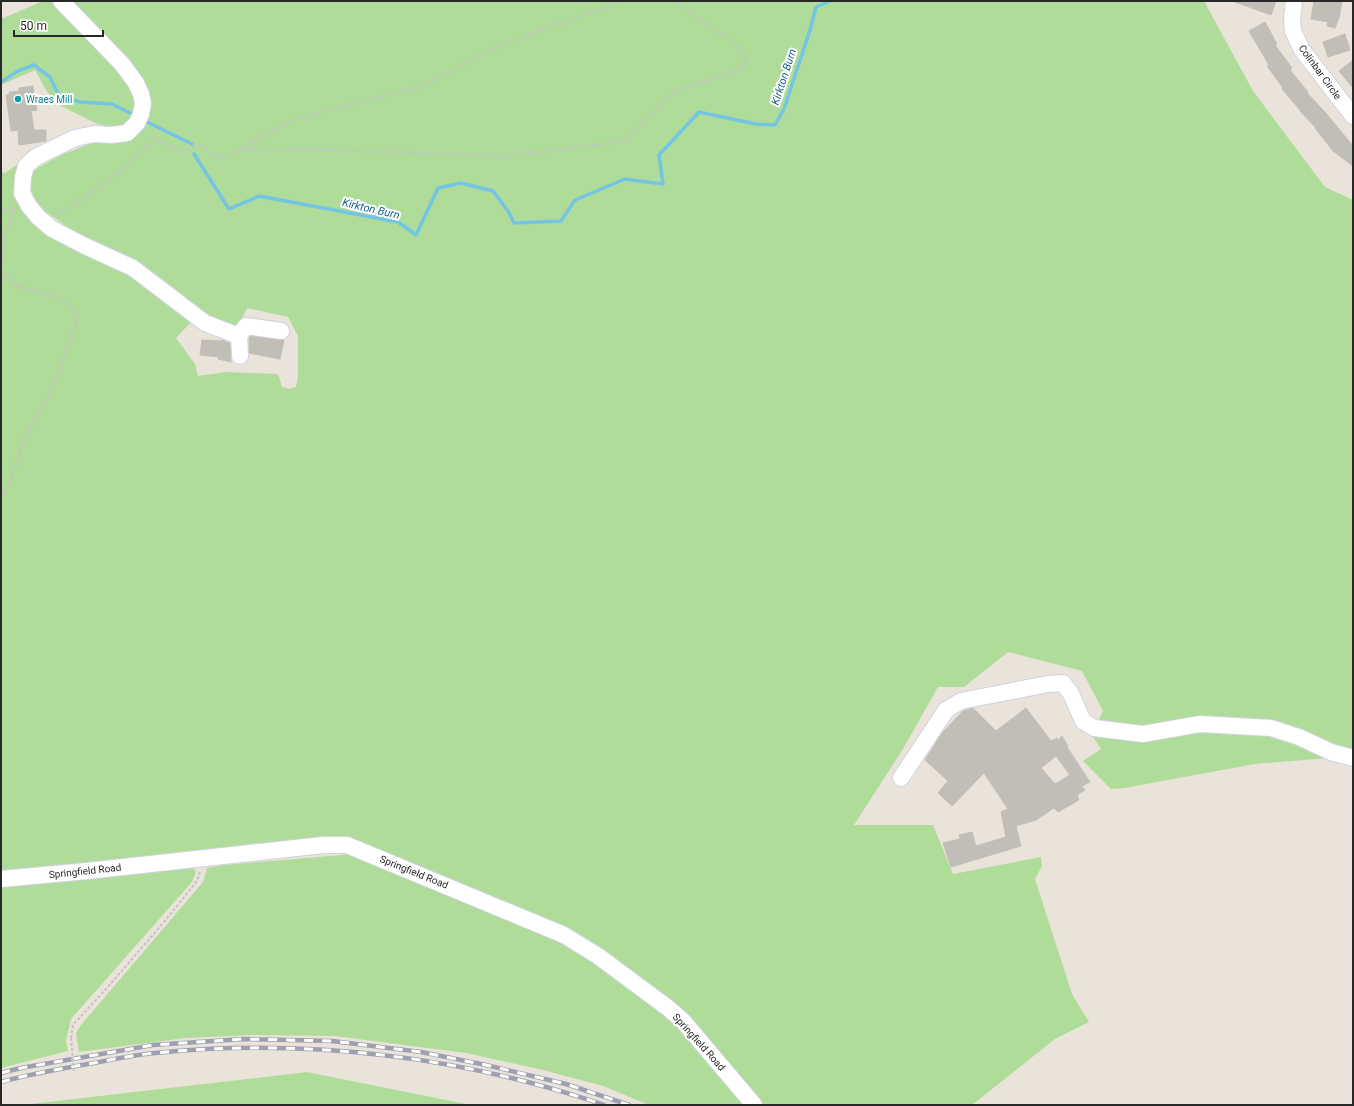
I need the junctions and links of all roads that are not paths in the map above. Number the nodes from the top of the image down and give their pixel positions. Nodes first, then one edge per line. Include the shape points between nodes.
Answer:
1 (61, 1) edge
2 (1294, 1) edge
3 (1353, 116) edge
4 (281, 331) dead end
5 (239, 336) junction
6 (240, 356) dead end
7 (1353, 758) edge
8 (901, 778) dead end
9 (1, 879) edge
10 (754, 1105) edge

1 - 5 street via 122,64 136,83 143,103 139,119 127,133 94,134 75,138 36,157 26,166 22,193 29,206 52,229 133,268 204,323
2 - 3 street, Colinbar Circle via 1293,31 1302,50
4 - 5 street via 246,326
5 - 6 street
7 - 8 street via 1271,728 1200,724 1144,734 1094,728 1083,721 1063,682 961,701 946,710
9 - 10 street, Springfield Road via 323,845 347,845 564,935 598,956 684,1021

